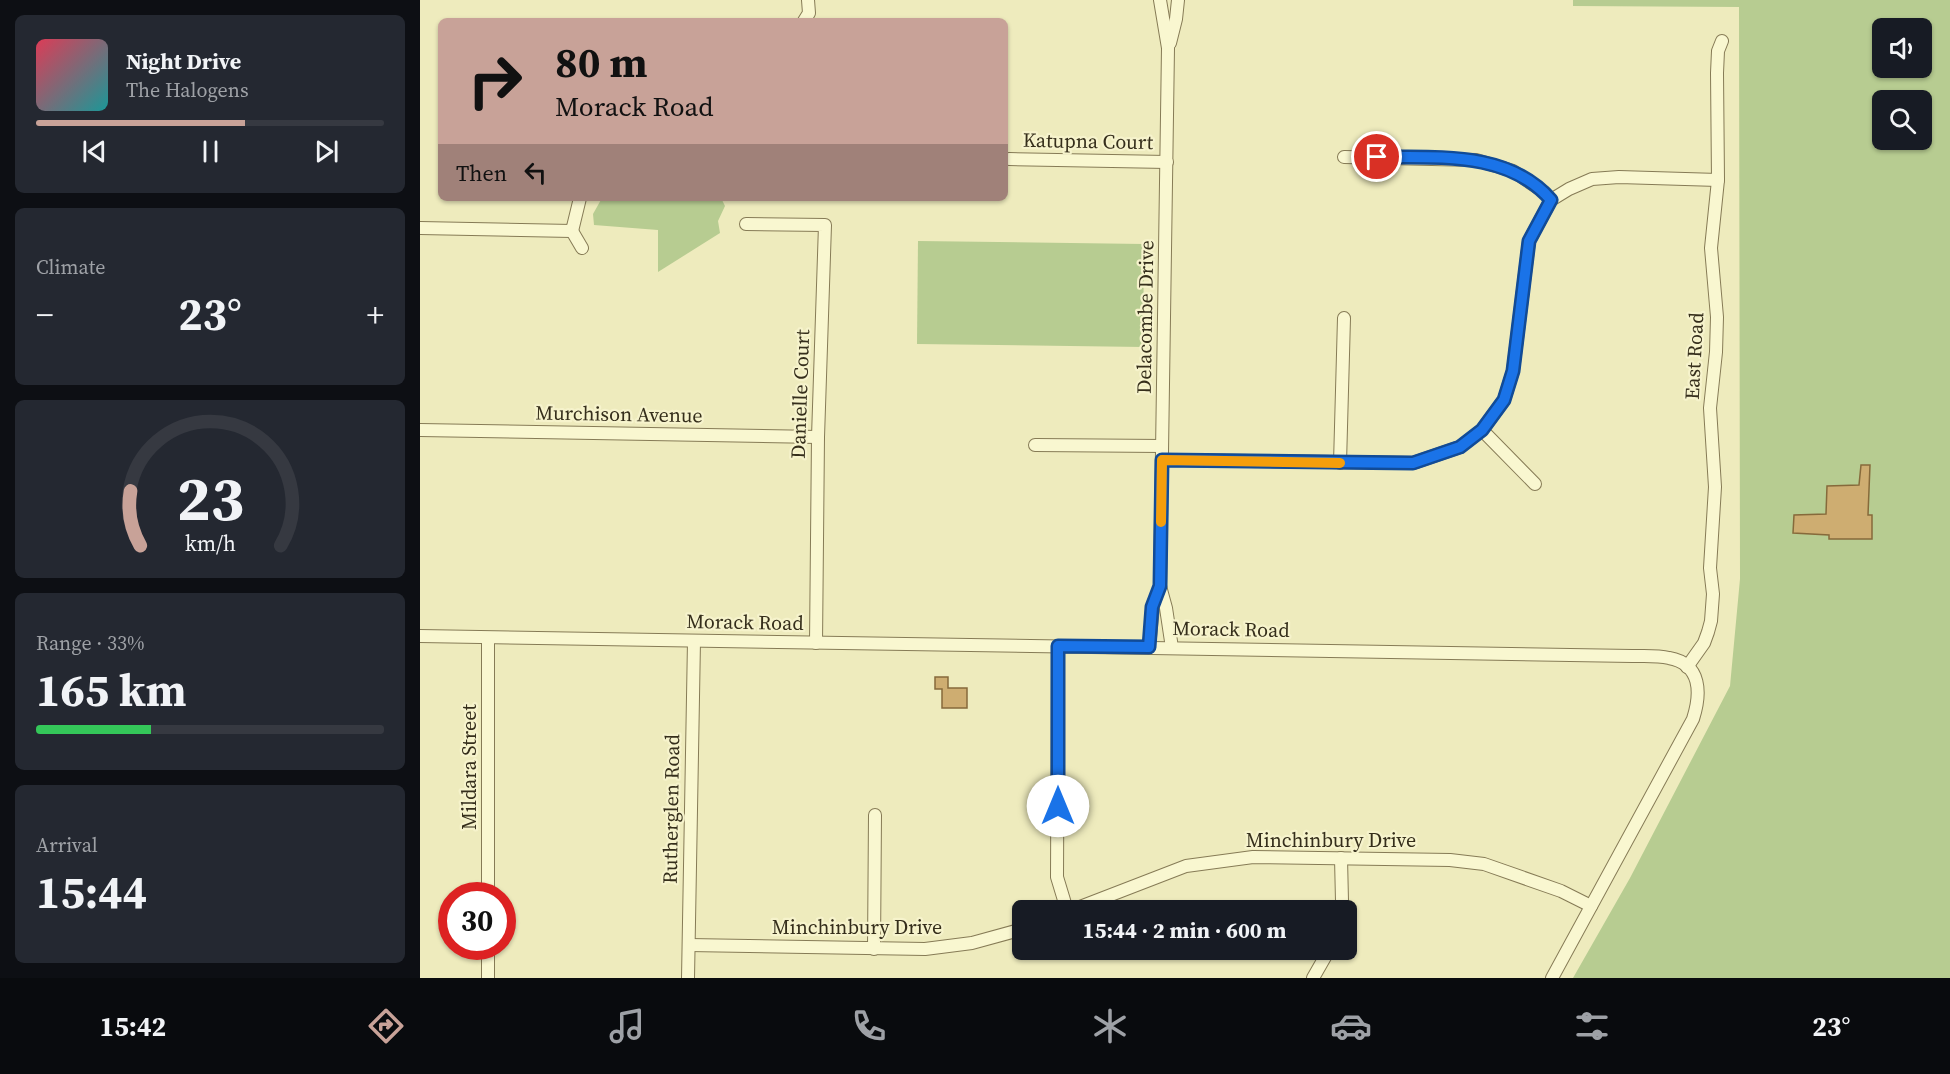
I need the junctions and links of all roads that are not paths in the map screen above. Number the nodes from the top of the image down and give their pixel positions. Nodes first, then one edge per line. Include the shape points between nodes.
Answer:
1 (808, 0) edge
2 (1160, 0) edge
3 (1178, 0) edge
4 (806, 18) edge
5 (1722, 41) dead end
6 (1168, 48) junction
7 (1344, 157) dead end
8 (1009, 159) dead end
9 (1167, 162) junction
10 (1718, 180) junction
11 (1551, 200) junction
12 (579, 201) edge
13 (746, 224) dead end
14 (420, 228) edge
15 (572, 231) junction
16 (582, 248) dead end
17 (1344, 318) dead end
18 (420, 430) edge
19 (1482, 430) junction
20 (818, 437) junction
21 (1035, 445) dead end
22 (1162, 446) junction
23 (1162, 460) junction
24 (1340, 464) junction
25 (1535, 484) dead end
26 (1160, 586) junction
27 (420, 636) edge
28 (488, 638) junction
29 (693, 641) junction
30 (816, 643) junction
31 (1058, 646) junction
32 (1149, 647) junction
33 (1172, 648) junction
34 (1687, 667) junction
35 (875, 815) dead end
36 (1341, 858) junction
37 (488, 882) edge
38 (1064, 900) edge
39 (1098, 900) edge
40 (1342, 900) edge
41 (1591, 906) junction
42 (1012, 932) edge
43 (689, 945) junction
44 (874, 949) junction
45 (488, 960) edge
46 (1323, 960) edge
47 (488, 978) edge
48 (688, 978) edge
49 (1313, 978) edge
50 (1552, 978) edge

1 - 4 street
2 - 6 street, Delacombe Drive
3 - 6 street, Delacombe Drive
5 - 10 street, East Road via 1717,73
6 - 9 street, Delacombe Drive
7 - 11 street via 1476,160 1513,171
8 - 9 street, Katupna Court
9 - 22 street, Delacombe Drive
10 - 11 street via 1592,179
10 - 34 street, East Road via 1712,248 1717,317 1710,408 1715,487 1710,568 1712,612 1704,643
11 - 19 street via 1529,241 1513,371 1504,400
12 - 15 street
13 - 20 street, Danielle Court via 825,225
14 - 15 street
15 - 16 street
17 - 24 street
18 - 20 street, Murchison Avenue
19 - 24 street via 1460,447 1413,463
19 - 25 street
20 - 30 street, Danielle Court
21 - 22 street
22 - 23 street, Delacombe Drive
23 - 24 street
23 - 26 street, Delacombe Drive
26 - 32 street, Delacombe Drive via 1152,607
26 - 33 street, Delacombe Drive
27 - 28 street, Morack Road
28 - 29 street, Morack Road
28 - 37 street, Mildara Street
29 - 30 street, Morack Road
29 - 43 street, Rutherglen Road
30 - 31 street, Morack Road
31 - 32 street, Morack Road
31 - 38 street via 1057,877
32 - 33 street, Morack Road
33 - 34 street, Morack Road via 1667,657
34 - 41 street via 1698,689 1693,719
35 - 44 street
36 - 39 street, Minchinbury Drive via 1252,857 1186,866
36 - 40 street
36 - 41 street, Minchinbury Drive via 1484,864 1561,891
41 - 50 street
42 - 44 street, Minchinbury Drive via 972,943 925,949
43 - 44 street, Minchinbury Drive
43 - 48 street, Rutherglen Road
45 - 47 street
46 - 49 street

